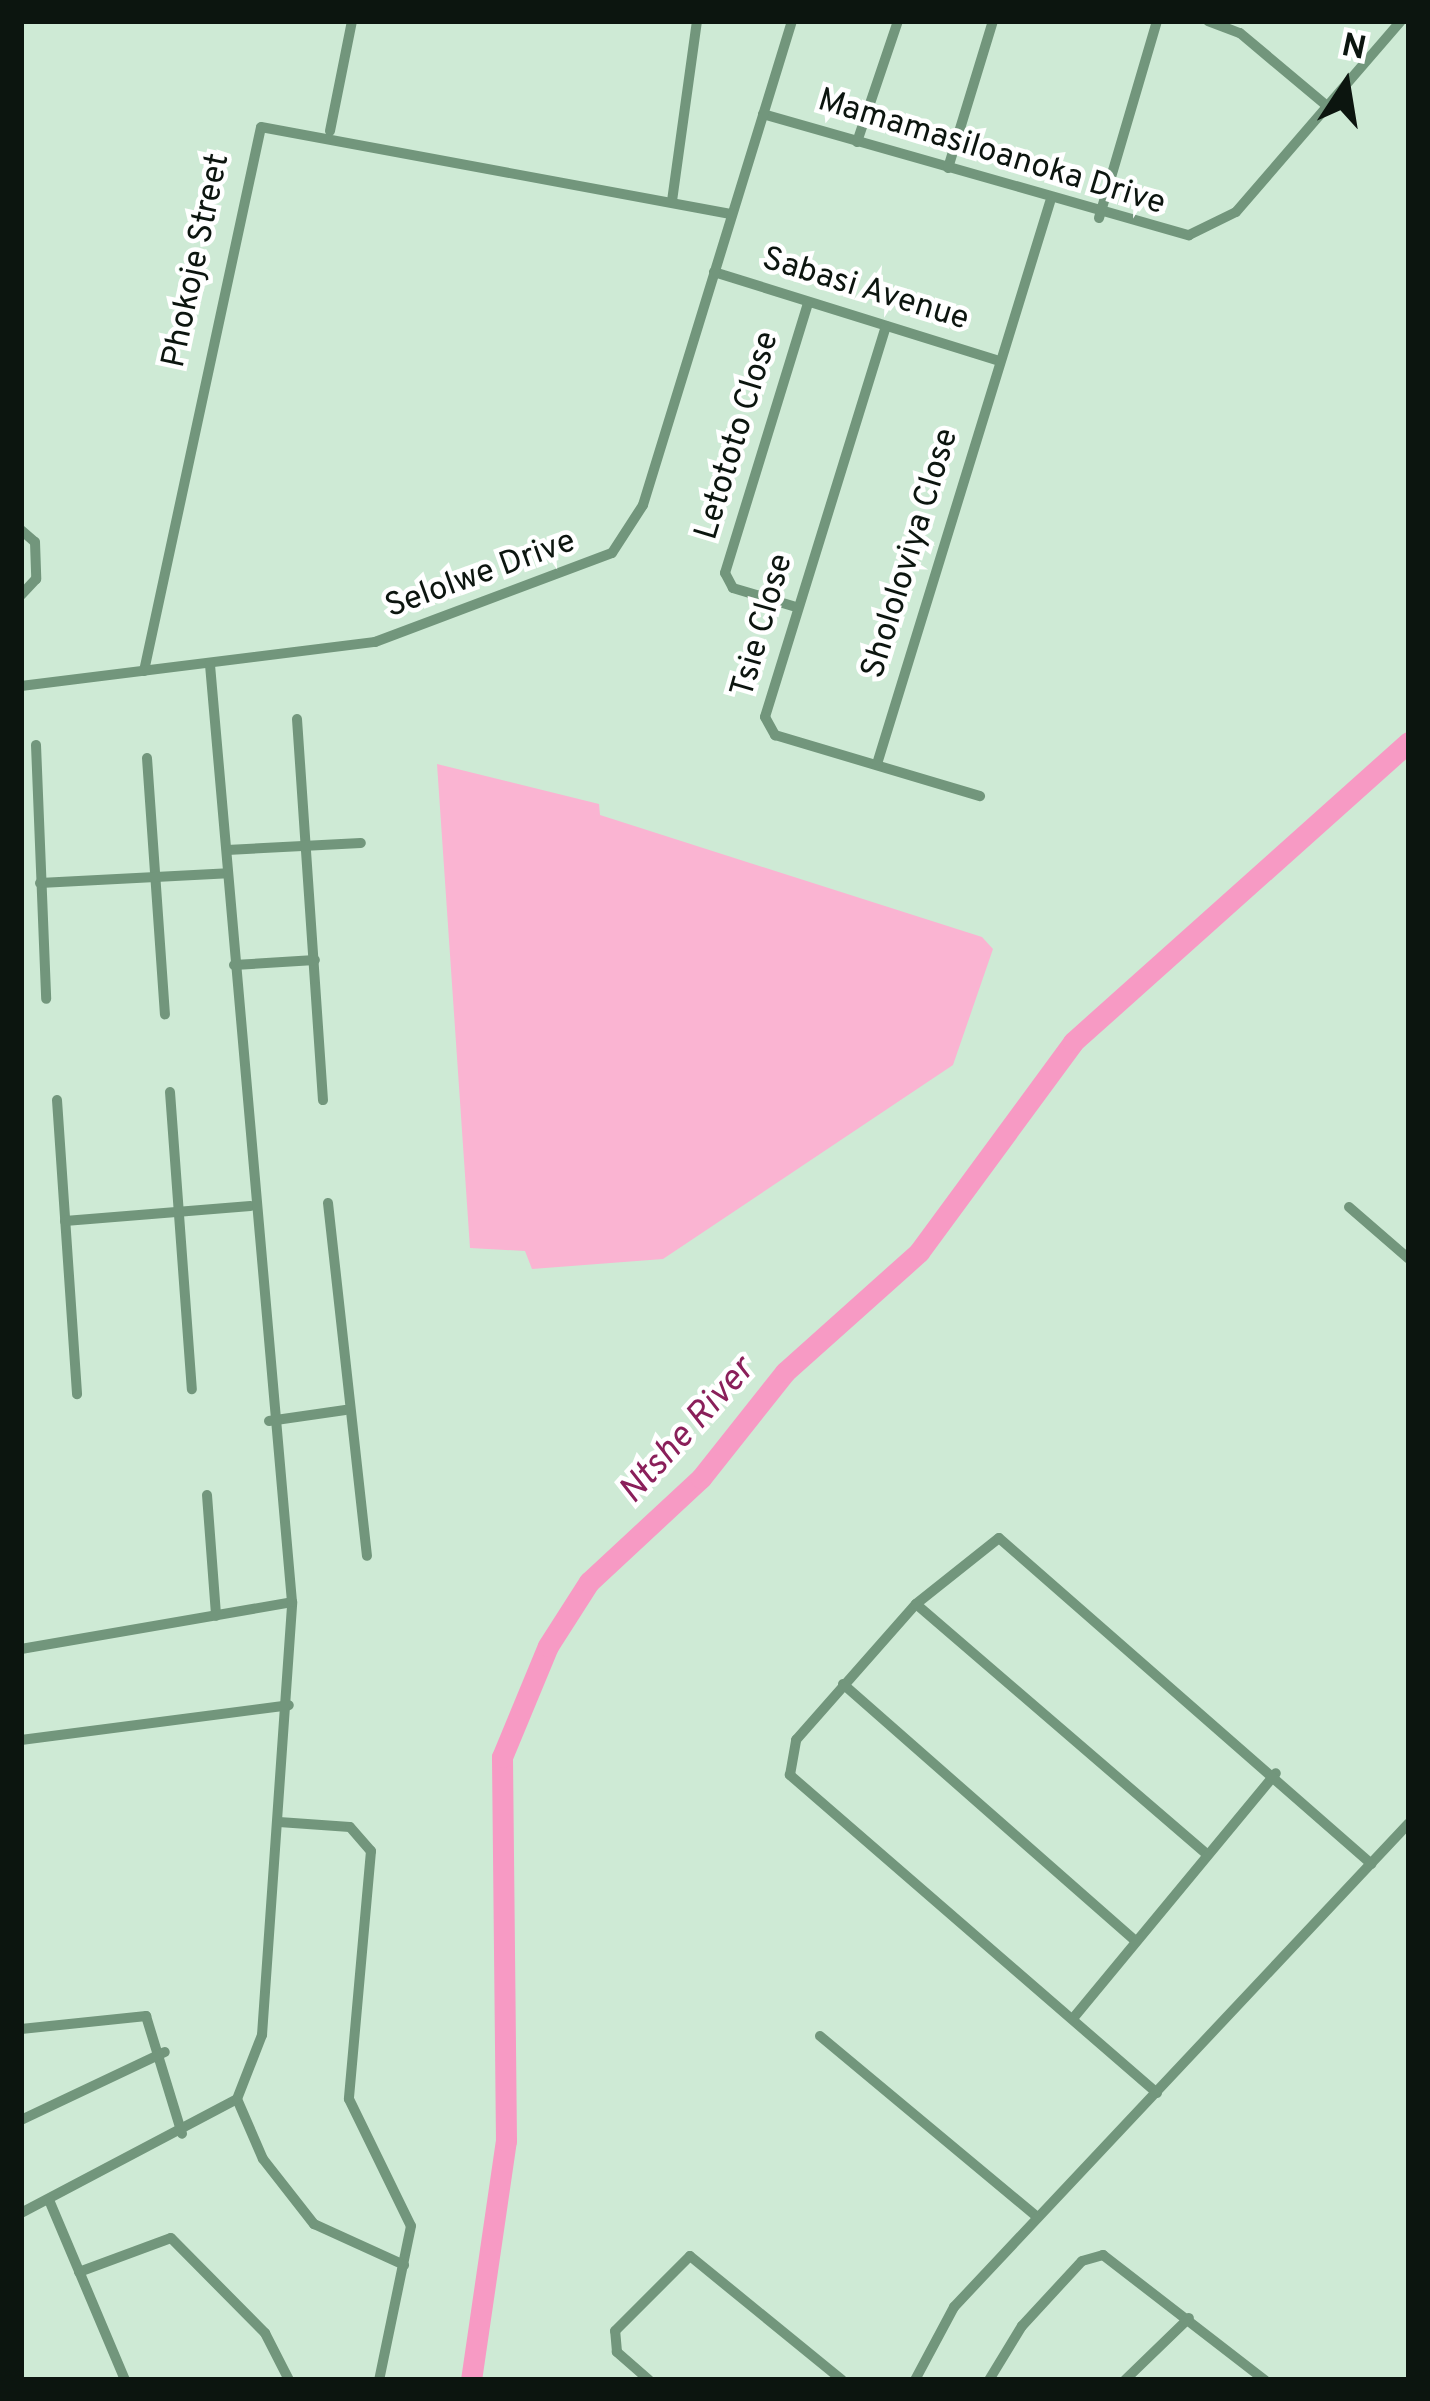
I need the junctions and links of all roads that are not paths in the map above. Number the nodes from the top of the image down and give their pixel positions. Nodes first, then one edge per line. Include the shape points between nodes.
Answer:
1 (352, 21) edge
2 (697, 21) edge
3 (792, 21) edge
4 (898, 21) edge
5 (993, 21) edge
6 (1157, 21) edge
7 (1208, 21) edge
8 (1401, 21) edge
9 (1328, 106) junction
10 (763, 113) junction
11 (330, 131) junction
12 (857, 142) junction
13 (948, 168) junction
14 (672, 201) junction
15 (1050, 202) junction
16 (732, 214) junction
17 (1099, 218) junction
18 (714, 272) junction
19 (808, 304) junction
20 (886, 326) junction
21 (999, 361) junction
22 (21, 530) edge
23 (21, 595) edge
24 (796, 607) junction
25 (210, 664) junction
26 (143, 671) junction
27 (21, 686) edge
28 (297, 719) dead end
29 (35, 745) dead end
30 (147, 758) dead end
31 (877, 764) junction
32 (980, 796) dead end
33 (361, 843) dead end
34 (303, 846) junction
35 (226, 850) junction
36 (228, 873) junction
37 (155, 878) junction
38 (40, 883) junction
39 (315, 959) junction
40 (234, 965) junction
41 (46, 999) dead end
42 (165, 1014) dead end
43 (170, 1092) dead end
44 (57, 1100) dead end
45 (323, 1100) dead end
46 (328, 1203) dead end
47 (250, 1206) junction
48 (1349, 1207) dead end
49 (177, 1213) junction
50 (64, 1221) junction
51 (1409, 1258) edge
52 (192, 1389) dead end
53 (77, 1394) dead end
54 (345, 1410) junction
55 (269, 1421) junction
56 (207, 1495) dead end
57 (367, 1556) dead end
58 (292, 1602) junction
59 (916, 1604) junction
60 (216, 1616) junction
61 (21, 1649) edge
62 (843, 1684) junction
63 (289, 1705) junction
64 (21, 1740) edge
65 (1276, 1773) junction
66 (279, 1822) junction
67 (1409, 1822) edge
68 (1206, 1852) junction
69 (1372, 1864) junction
70 (1133, 1939) junction
71 (1075, 2016) junction
72 (21, 2030) edge
73 (820, 2036) dead end
74 (165, 2052) junction
75 (1157, 2092) junction
76 (237, 2099) junction
77 (21, 2120) edge
78 (182, 2134) junction
79 (49, 2200) junction
80 (21, 2213) edge
81 (1037, 2217) junction
82 (404, 2265) junction
83 (79, 2272) junction
84 (1189, 2318) junction
85 (124, 2380) edge
86 (289, 2380) edge
87 (380, 2380) edge
88 (649, 2380) edge
89 (842, 2380) edge
90 (915, 2380) edge
91 (989, 2380) edge
92 (1125, 2380) edge
93 (1264, 2380) edge

1 - 11 street
2 - 14 street
3 - 10 street, Selolwe Drive
4 - 12 street
5 - 13 street
6 - 17 street
7 - 9 street via 1240,33
8 - 9 street, Mamamasiloanoka Drive
9 - 17 street, Mamamasiloanoka Drive via 1206,230 1170,236
10 - 12 street, Mamamasiloanoka Drive
10 - 16 street, Selolwe Drive
11 - 14 street, Phokoje Street
11 - 26 street, Phokoje Street via 274,122 251,138
12 - 13 street, Mamamasiloanoka Drive
13 - 15 street, Mamamasiloanoka Drive
14 - 16 street, Phokoje Street
15 - 17 street, Mamamasiloanoka Drive
15 - 21 street, Shololoviya Close
16 - 18 street, Selolwe Drive
18 - 19 street, Sabasi Avenue
18 - 25 street, Selolwe Drive via 643,505 612,554 375,642
19 - 20 street, Sabasi Avenue
19 - 24 street, Letototo Close via 724,573 733,588
20 - 21 street, Sabasi Avenue
20 - 24 street, Tsie Close
21 - 31 street, Shololoviya Close
22 - 23 street via 35,542 37,579
24 - 31 street, Tsie Close via 767,727
25 - 26 street, Selolwe Drive
25 - 35 street
26 - 27 street, Selolwe Drive
28 - 34 street
29 - 38 street
30 - 37 street
31 - 32 street, Tsie Close
33 - 34 street
34 - 35 street
34 - 39 street
35 - 36 street
36 - 37 street
36 - 40 street
37 - 38 street
37 - 42 street
38 - 41 street
39 - 40 street
39 - 45 street
40 - 47 street
43 - 49 street
44 - 50 street
46 - 54 street
47 - 49 street
47 - 55 street
48 - 51 street
49 - 50 street
49 - 52 street
50 - 53 street
54 - 55 street
54 - 57 street
55 - 58 street
56 - 60 street
58 - 60 street
58 - 63 street
59 - 62 street
59 - 65 street via 999,1538
59 - 68 street
60 - 61 street
62 - 70 street
62 - 71 street via 789,1751 796,1785
63 - 64 street
63 - 66 street
65 - 68 street
65 - 69 street
66 - 76 street via 262,2035
66 - 82 street via 350,1827 371,1851 349,2099 409,2212
67 - 69 street
68 - 70 street
69 - 75 street
70 - 71 street
71 - 75 street
72 - 74 street via 146,2016
73 - 81 street
74 - 77 street
74 - 78 street
75 - 81 street
76 - 78 street
76 - 82 street via 262,2159 314,2224
78 - 79 street
79 - 80 street
79 - 83 street
81 - 90 street via 954,2307
82 - 87 street
83 - 85 street
83 - 86 street via 171,2238 265,2332
84 - 91 street via 1124,2263 1094,2256 1022,2326
84 - 92 street
84 - 93 street
88 - 89 street via 617,2351 615,2331 690,2255

